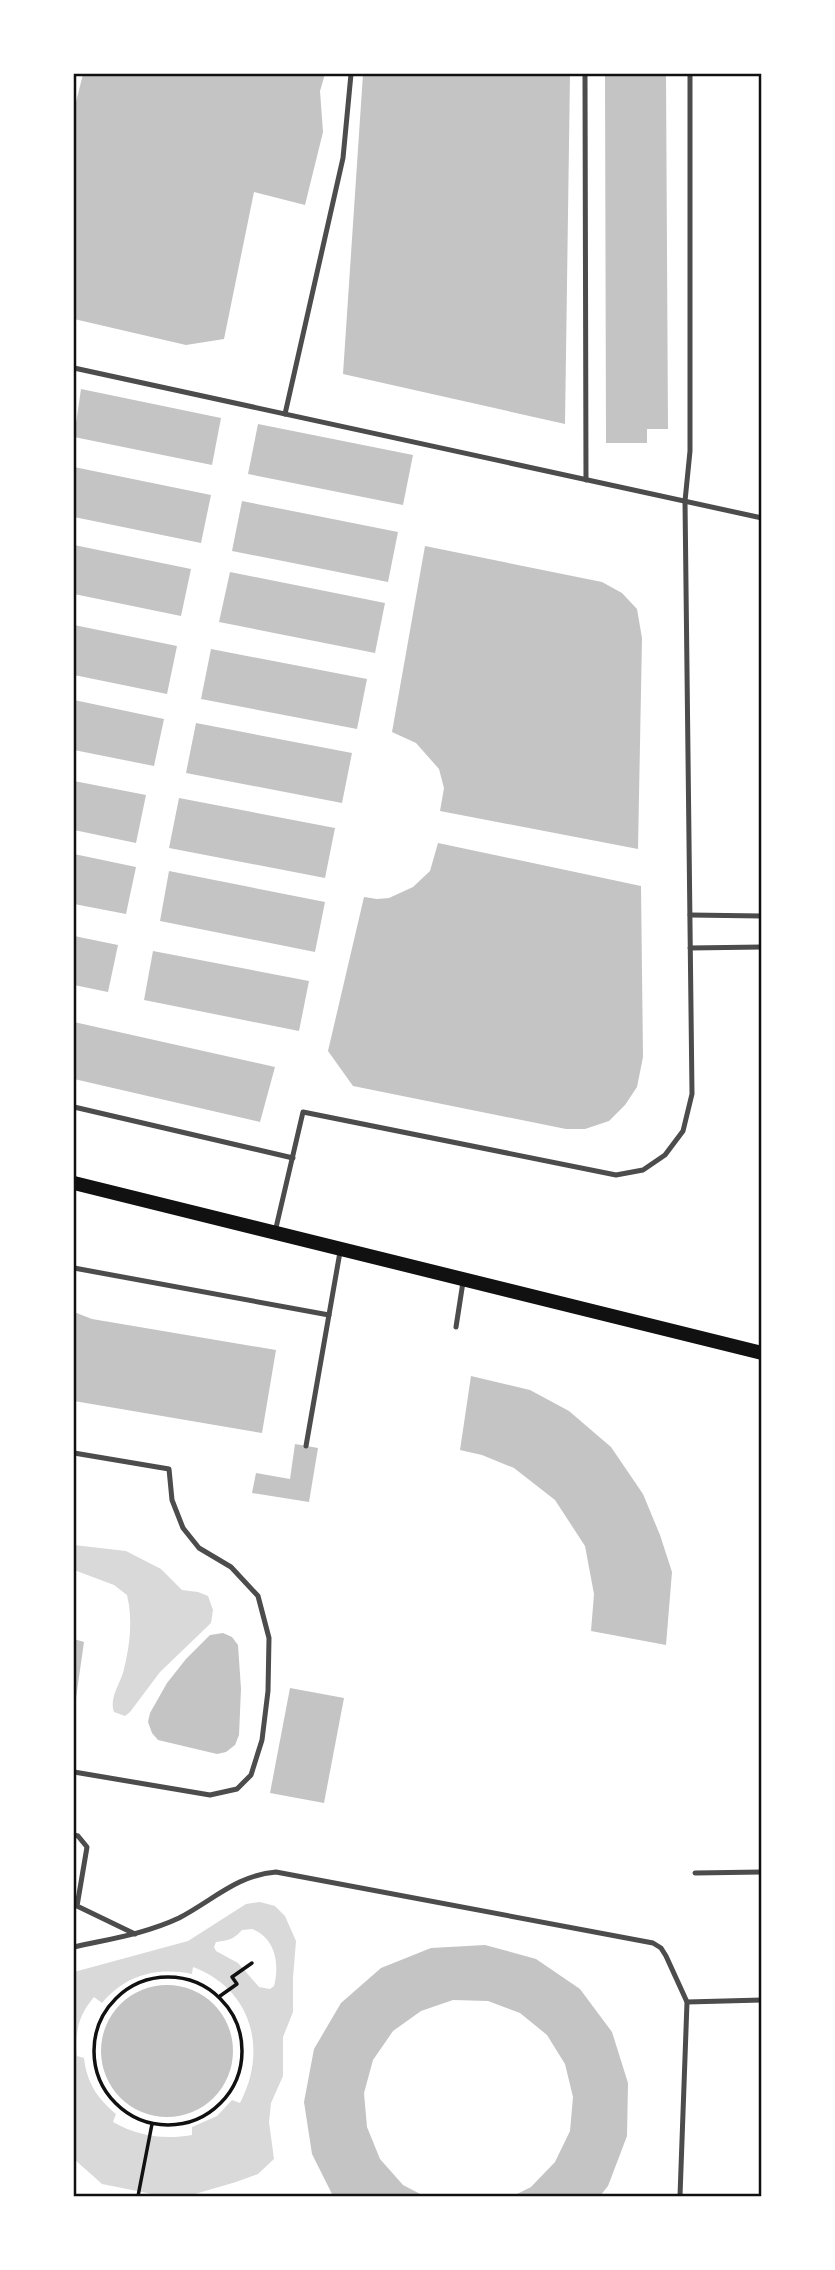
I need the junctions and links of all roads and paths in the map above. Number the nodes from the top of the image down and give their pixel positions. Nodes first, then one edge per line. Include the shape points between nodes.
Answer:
1 (351, 74) edge
2 (585, 74) edge
3 (690, 74) edge
4 (74, 368) edge
5 (285, 414) junction
6 (586, 480) junction
7 (685, 501) junction
8 (761, 518) edge
9 (690, 915) junction
10 (761, 916) edge
11 (761, 947) edge
12 (690, 948) junction
13 (74, 1107) edge
14 (293, 1158) junction
15 (74, 1183) edge
16 (275, 1233) junction
17 (341, 1249) junction
18 (74, 1268) edge
19 (463, 1279) junction
20 (329, 1315) junction
21 (456, 1327) dead end
22 (761, 1353) edge
23 (306, 1446) dead end
24 (74, 1453) edge
25 (74, 1772) edge
26 (74, 1835) edge
27 (761, 1872) edge
28 (695, 1873) dead end
29 (75, 1906) edge
30 (136, 1934) junction
31 (74, 1947) edge
32 (252, 1963) dead end
33 (220, 1996) junction
34 (761, 2000) edge
35 (687, 2003) junction
36 (152, 2124) junction
37 (138, 2196) edge
38 (680, 2196) edge

1 - 5 lane via 343,158
2 - 6 lane
3 - 7 lane via 690,450
4 - 5 lane
5 - 6 lane
6 - 7 lane
7 - 8 lane
7 - 9 lane
9 - 10 lane
9 - 12 lane
11 - 12 lane
12 - 14 lane via 692,1094 683,1131 665,1155 643,1170 616,1175 303,1112
13 - 14 lane
14 - 16 lane
15 - 16 main road
16 - 17 main road
17 - 19 main road
17 - 20 lane
18 - 20 lane
19 - 21 lane
19 - 22 main road
20 - 23 lane
24 - 25 lane via 169,1469 172,1500 183,1528 199,1548 231,1567 258,1596 269,1639 262,1740 251,1775 237,1789 209,1795
26 - 29 lane via 87,1847
27 - 28 lane
29 - 30 lane
30 - 31 lane
30 - 35 lane via 180,1917 248,1877 276,1872 653,1942 666,1956
32 - 33 path via 232,1977 237,1984
33 - 36 path via 241,2033 243,2055 229,2095 195,2120
33 - 36 path via 182,1977 161,1976 141,1981 107,2007 93,2046 95,2067 116,2104
34 - 35 lane
35 - 38 lane
36 - 37 path

